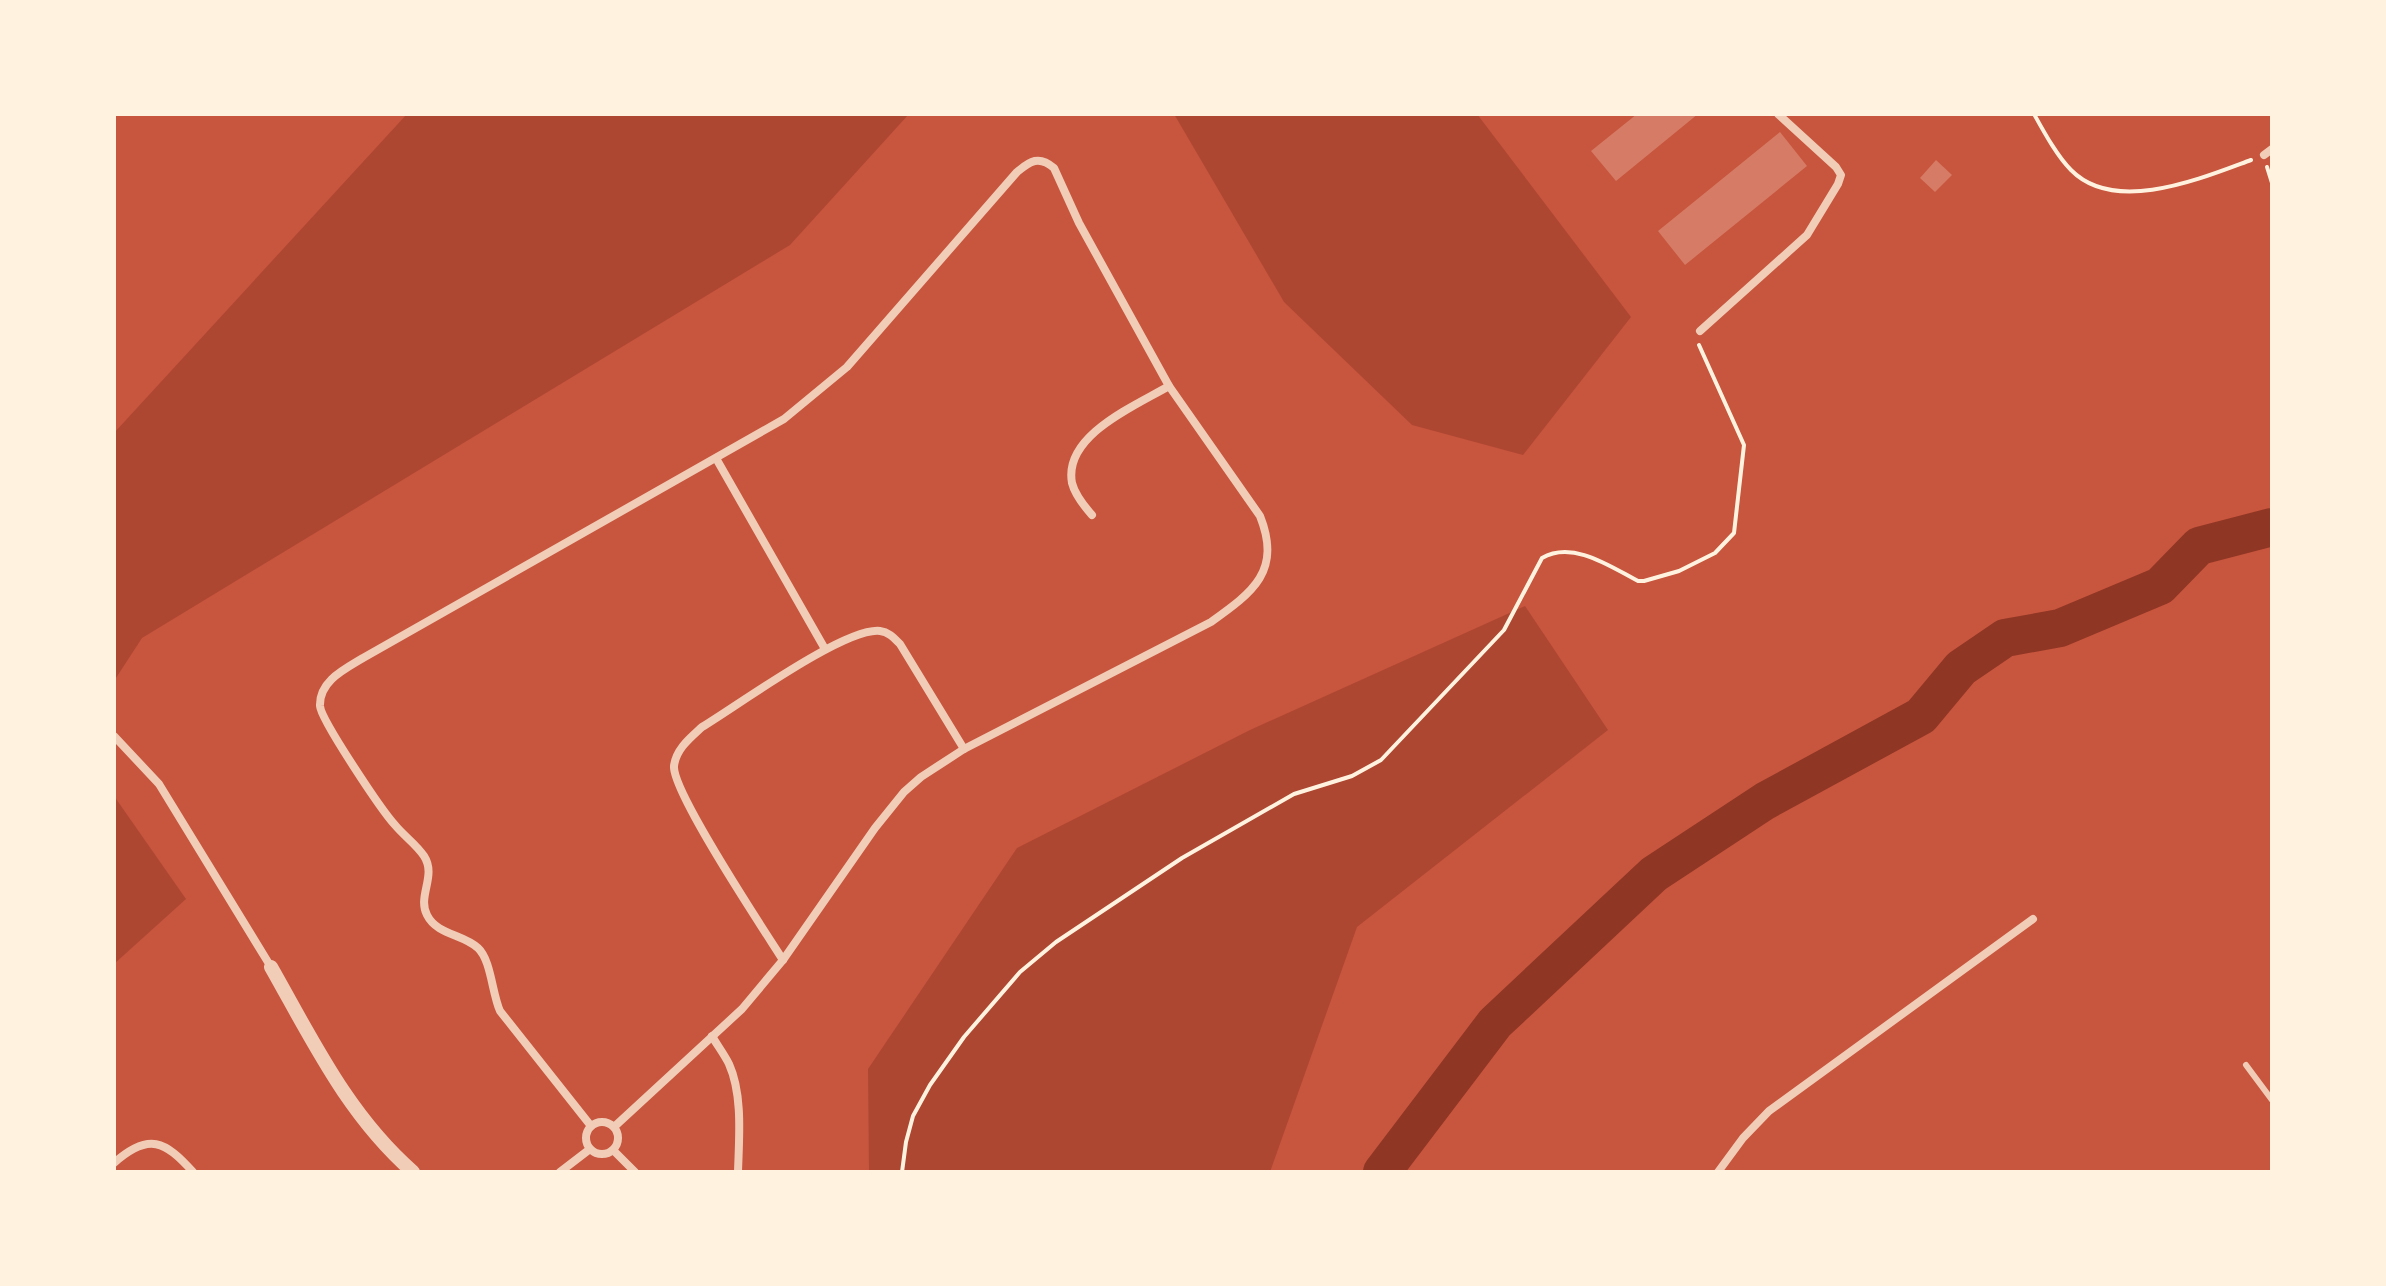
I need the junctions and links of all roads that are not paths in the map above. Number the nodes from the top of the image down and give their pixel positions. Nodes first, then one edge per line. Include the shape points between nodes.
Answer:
1 (1778, 114) edge
2 (2272, 149) edge
3 (2264, 155) road end
4 (1700, 331) road end
5 (1169, 386) junction
6 (717, 460) junction
7 (1092, 515) dead end
8 (825, 649) junction
9 (114, 736) edge
10 (964, 749) junction
11 (2033, 919) dead end
12 (783, 960) junction
13 (271, 967) joint
14 (712, 1036) junction
15 (2246, 1065) dead end
16 (2272, 1100) edge
17 (591, 1126) junction
18 (614, 1127) junction
19 (383, 1146) junction
20 (590, 1149) junction
21 (613, 1150) junction
22 (114, 1163) edge
23 (193, 1172) edge
24 (396, 1172) edge
25 (413, 1172) edge
26 (560, 1172) edge
27 (635, 1172) edge
28 (738, 1172) edge
29 (1718, 1172) edge

1 - 4 street via 1836,167 1841,175 1838,184 1807,235
2 - 3 street
5 - 6 street via 1054,168 1038,159 1017,172 838,375 784,419
5 - 7 street via 1092,432 1080,448 1072,484
5 - 10 street via 1260,516 1269,556 1263,574 1211,622
6 - 8 street
6 - 17 street via 363,658 329,681 322,694 320,708 341,744 393,824 429,864 426,914 438,928 479,949 500,1011
8 - 10 street via 864,632 890,635
8 - 12 street via 702,727 677,753 673,769 696,819
9 - 13 street via 159,784
10 - 12 street via 904,792
11 - 29 street via 1769,1111
12 - 14 street
13 - 19 street via 347,1099
14 - 18 street
14 - 28 street via 733,1078
15 - 16 lane
17 - 18 street via 606,1122
17 - 20 street via 586,1135
18 - 21 street via 618,1137
19 - 24 street
19 - 25 street
20 - 21 street via 604,1154
20 - 26 street
21 - 27 street
22 - 23 street via 138,1146 162,1144

